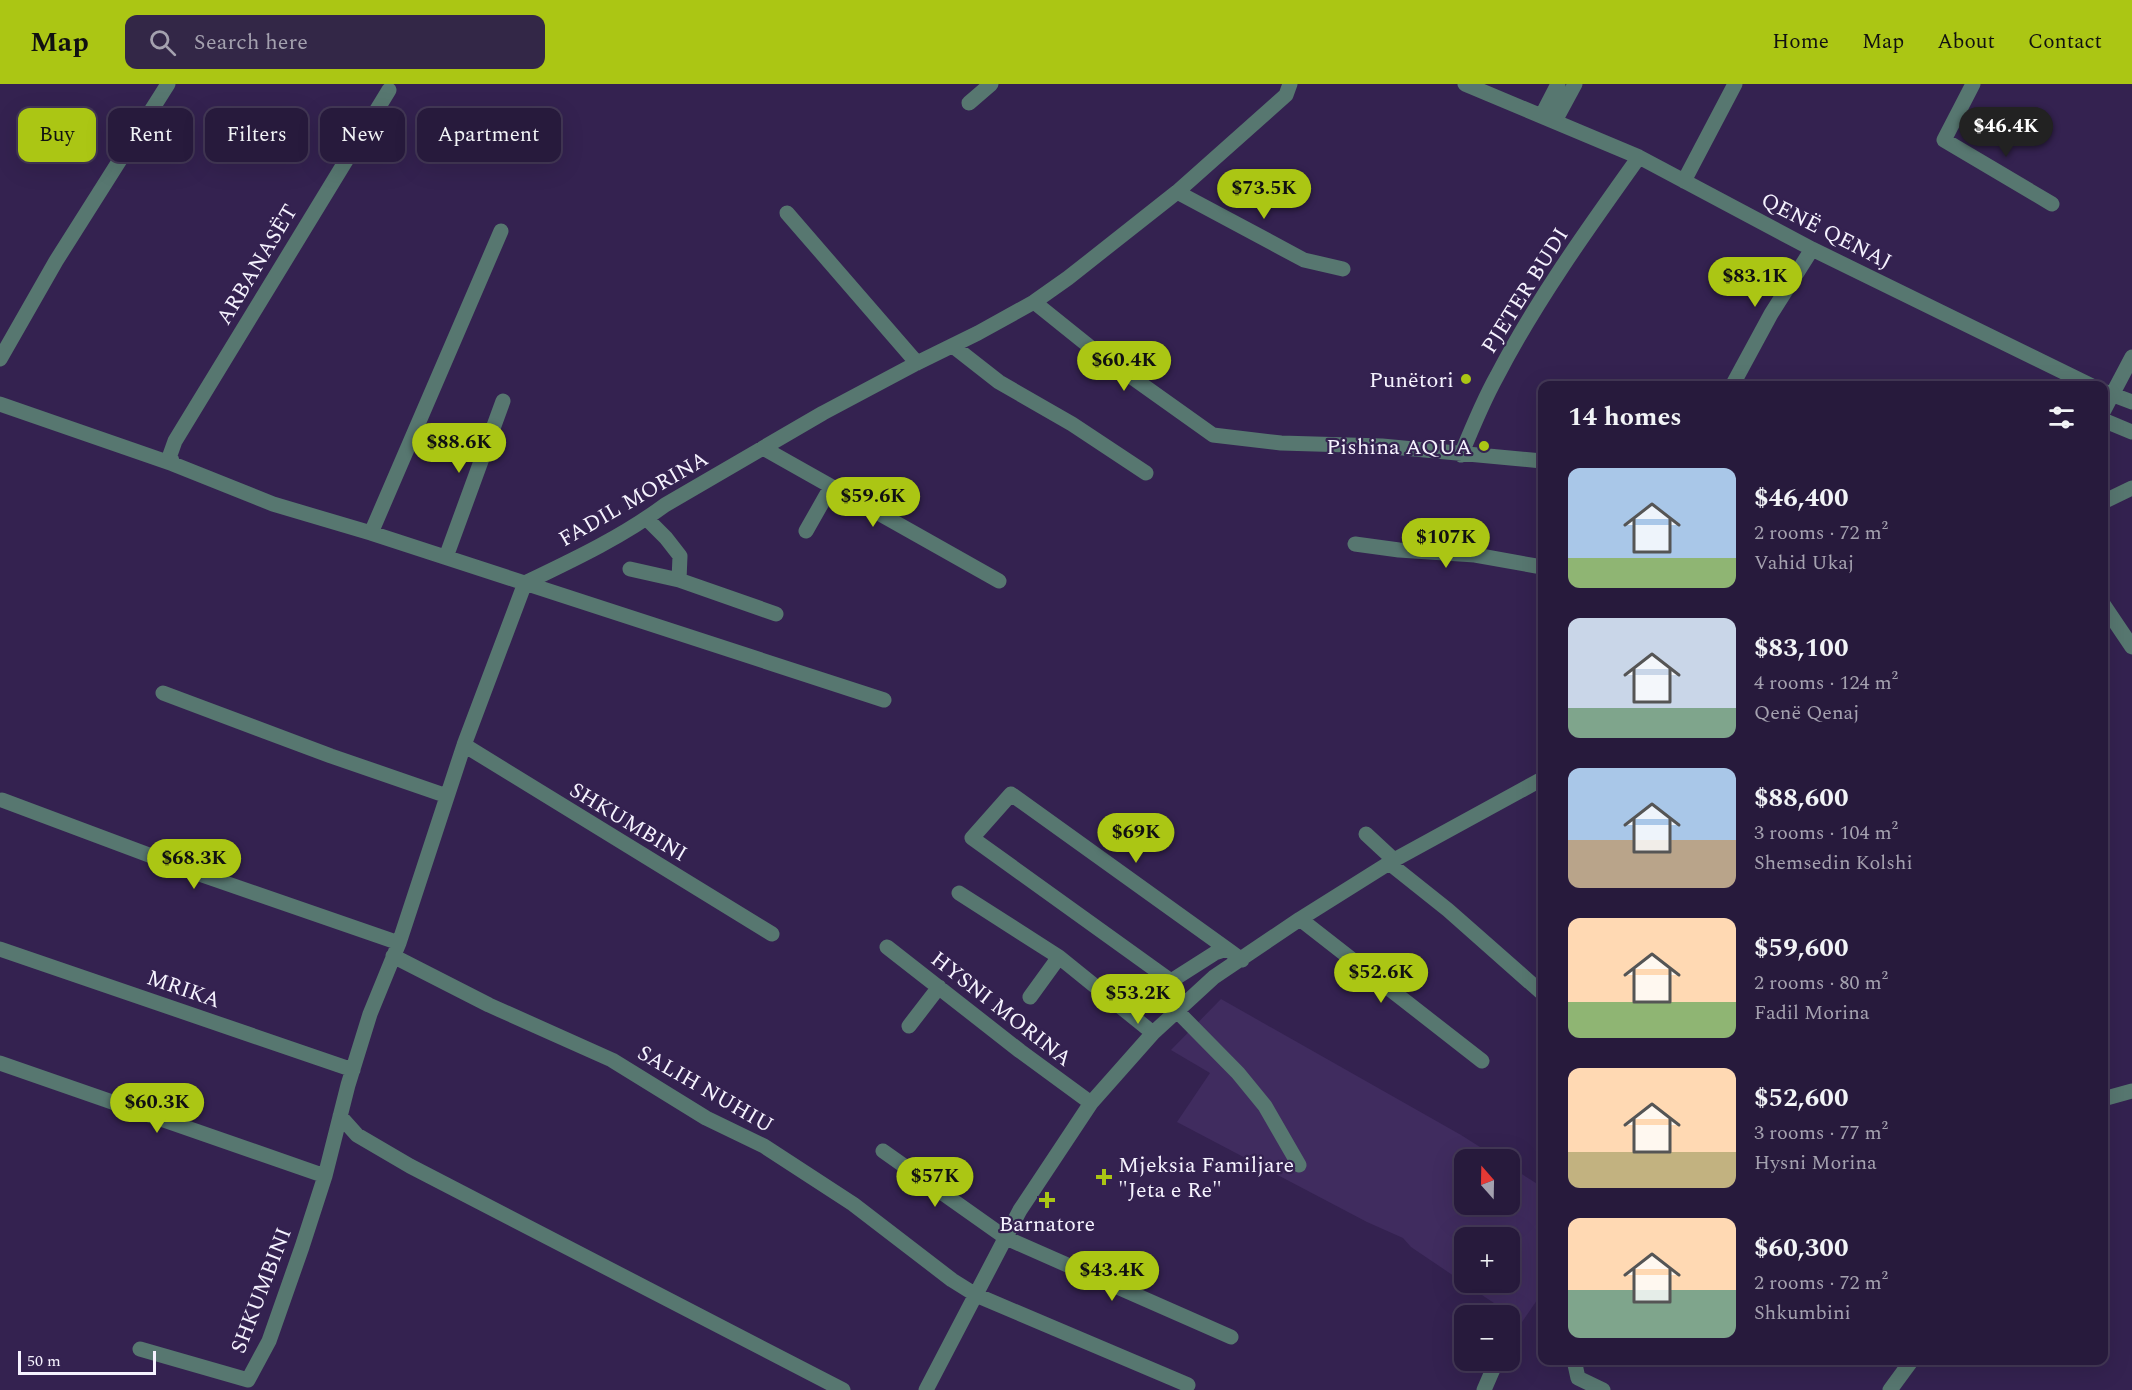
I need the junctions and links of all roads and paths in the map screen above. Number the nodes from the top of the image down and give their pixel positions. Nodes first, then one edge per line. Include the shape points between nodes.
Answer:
1 (168, 84) edge
2 (991, 84) edge
3 (1290, 84) edge
4 (1465, 84) edge
5 (1558, 84) edge
6 (1575, 84) edge
7 (1735, 84) edge
8 (1973, 84) edge
9 (389, 90) dead end
10 (969, 103) dead end
11 (1549, 118) junction
12 (1639, 157) junction
13 (1684, 181) junction
14 (1178, 192) junction
15 (2052, 204) dead end
16 (788, 213) dead end
17 (501, 231) dead end
18 (1812, 249) junction
19 (1343, 269) dead end
20 (1034, 302) junction
21 (953, 346) junction
22 (2132, 357) edge
23 (0, 359) edge
24 (917, 363) junction
25 (1735, 381) edge
26 (2082, 381) edge
27 (2108, 393) edge
28 (503, 401) dead end
29 (2132, 402) edge
30 (0, 404) edge
31 (2108, 422) edge
32 (2132, 432) edge
33 (763, 448) junction
34 (1461, 455) junction
35 (1538, 461) edge
36 (173, 464) junction
37 (1146, 473) dead end
38 (831, 487) junction
39 (2132, 488) edge
40 (2108, 500) edge
41 (647, 519) junction
42 (806, 531) dead end
43 (371, 533) junction
44 (1355, 544) dead end
45 (446, 557) junction
46 (1538, 566) edge
47 (630, 569) dead end
48 (679, 580) junction
49 (999, 581) dead end
50 (525, 583) junction
51 (2108, 611) edge
52 (776, 614) dead end
53 (2132, 647) edge
54 (163, 693) dead end
55 (884, 700) dead end
56 (464, 745) junction
57 (1538, 781) edge
58 (447, 796) junction
59 (2, 800) dead end
60 (1365, 834) dead end
61 (1392, 861) junction
62 (960, 893) dead end
63 (1300, 919) junction
64 (772, 934) dead end
65 (887, 947) dead end
66 (0, 949) edge
67 (396, 949) junction
68 (1227, 949) junction
69 (1059, 957) junction
70 (1242, 960) junction
71 (939, 987) junction
72 (1538, 989) edge
73 (1030, 996) dead end
74 (1176, 1010) junction
75 (909, 1026) dead end
76 (1153, 1033) junction
77 (1482, 1061) dead end
78 (0, 1063) edge
79 (353, 1070) junction
80 (2132, 1091) edge
81 (2108, 1098) edge
82 (1091, 1103) junction
83 (340, 1116) junction
84 (883, 1151) dead end
85 (1299, 1165) dead end
86 (325, 1176) junction
87 (1006, 1238) junction
88 (976, 1295) junction
89 (1231, 1337) dead end
90 (140, 1349) dead end
91 (1575, 1365) edge
92 (1908, 1365) edge
93 (1492, 1371) edge
94 (245, 1385) edge
95 (1188, 1385) dead end
96 (843, 1390) edge
97 (926, 1390) edge
98 (1484, 1390) edge
99 (1603, 1390) edge
100 (1890, 1390) edge

1 - 23 street via 56,261
2 - 10 street
3 - 14 street, FADIL MORINA via 1286,95
4 - 11 street, QENË QENAJ
5 - 11 street
6 - 11 street
7 - 13 street
8 - 15 street via 1944,140
9 - 36 street, ARBANASËT via 174,441 170,455
11 - 12 street, QENË QENAJ
12 - 13 street, QENË QENAJ
12 - 34 street, PJETER BUDI via 1591,225 1497,375
13 - 18 street, QENË QENAJ
14 - 19 street via 1304,260
14 - 20 street, FADIL MORINA
16 - 24 street
17 - 43 street
18 - 25 street
18 - 26 street, QENË QENAJ
20 - 21 street, FADIL MORINA
20 - 34 street via 1213,435
21 - 24 street, FADIL MORINA
21 - 37 street via 999,381
22 - 27 street
24 - 33 street, FADIL MORINA
27 - 29 street
28 - 45 street
30 - 36 street
31 - 32 street
33 - 38 street
33 - 41 street, FADIL MORINA
34 - 35 street
36 - 43 street via 273,504
38 - 42 street
38 - 49 street
39 - 40 street
41 - 48 street via 680,556
41 - 50 street, FADIL MORINA
43 - 45 street
44 - 46 street via 1475,555
45 - 50 street
47 - 48 street
48 - 52 street
50 - 55 street
50 - 56 street, SHKUMBINI
51 - 53 street
54 - 58 street
56 - 58 street, SHKUMBINI
56 - 64 street, SHKUMBINI
57 - 61 street
58 - 67 street, SHKUMBINI
59 - 67 street
60 - 61 street
61 - 63 street
61 - 72 street
62 - 69 street
63 - 70 street
63 - 77 street
65 - 71 street, HYSNI MORINA
66 - 79 street, MRIKA
67 - 79 street, SHKUMBINI
67 - 88 street, SALIH NUHIU via 489,1005 612,1060 706,1118 764,1146 853,1204
68 - 68 street via 1011,794 972,838 1171,981
68 - 70 street
69 - 73 street
69 - 76 street
70 - 74 street via 1214,977
71 - 75 street
71 - 82 street, HYSNI MORINA
74 - 76 street
74 - 85 street via 1265,1106
76 - 82 street
78 - 86 street
79 - 83 street, SHKUMBINI
80 - 81 street
82 - 87 street via 1020,1210
83 - 86 street, SHKUMBINI
83 - 96 street via 357,1135 410,1166
84 - 87 street via 937,1199
86 - 94 street, SHKUMBINI via 269,1341
87 - 88 street
87 - 89 street
88 - 95 street, SALIH NUHIU
88 - 97 street
90 - 94 street, SHKUMBINI
91 - 99 street via 1578,1378
92 - 100 street
93 - 98 street

